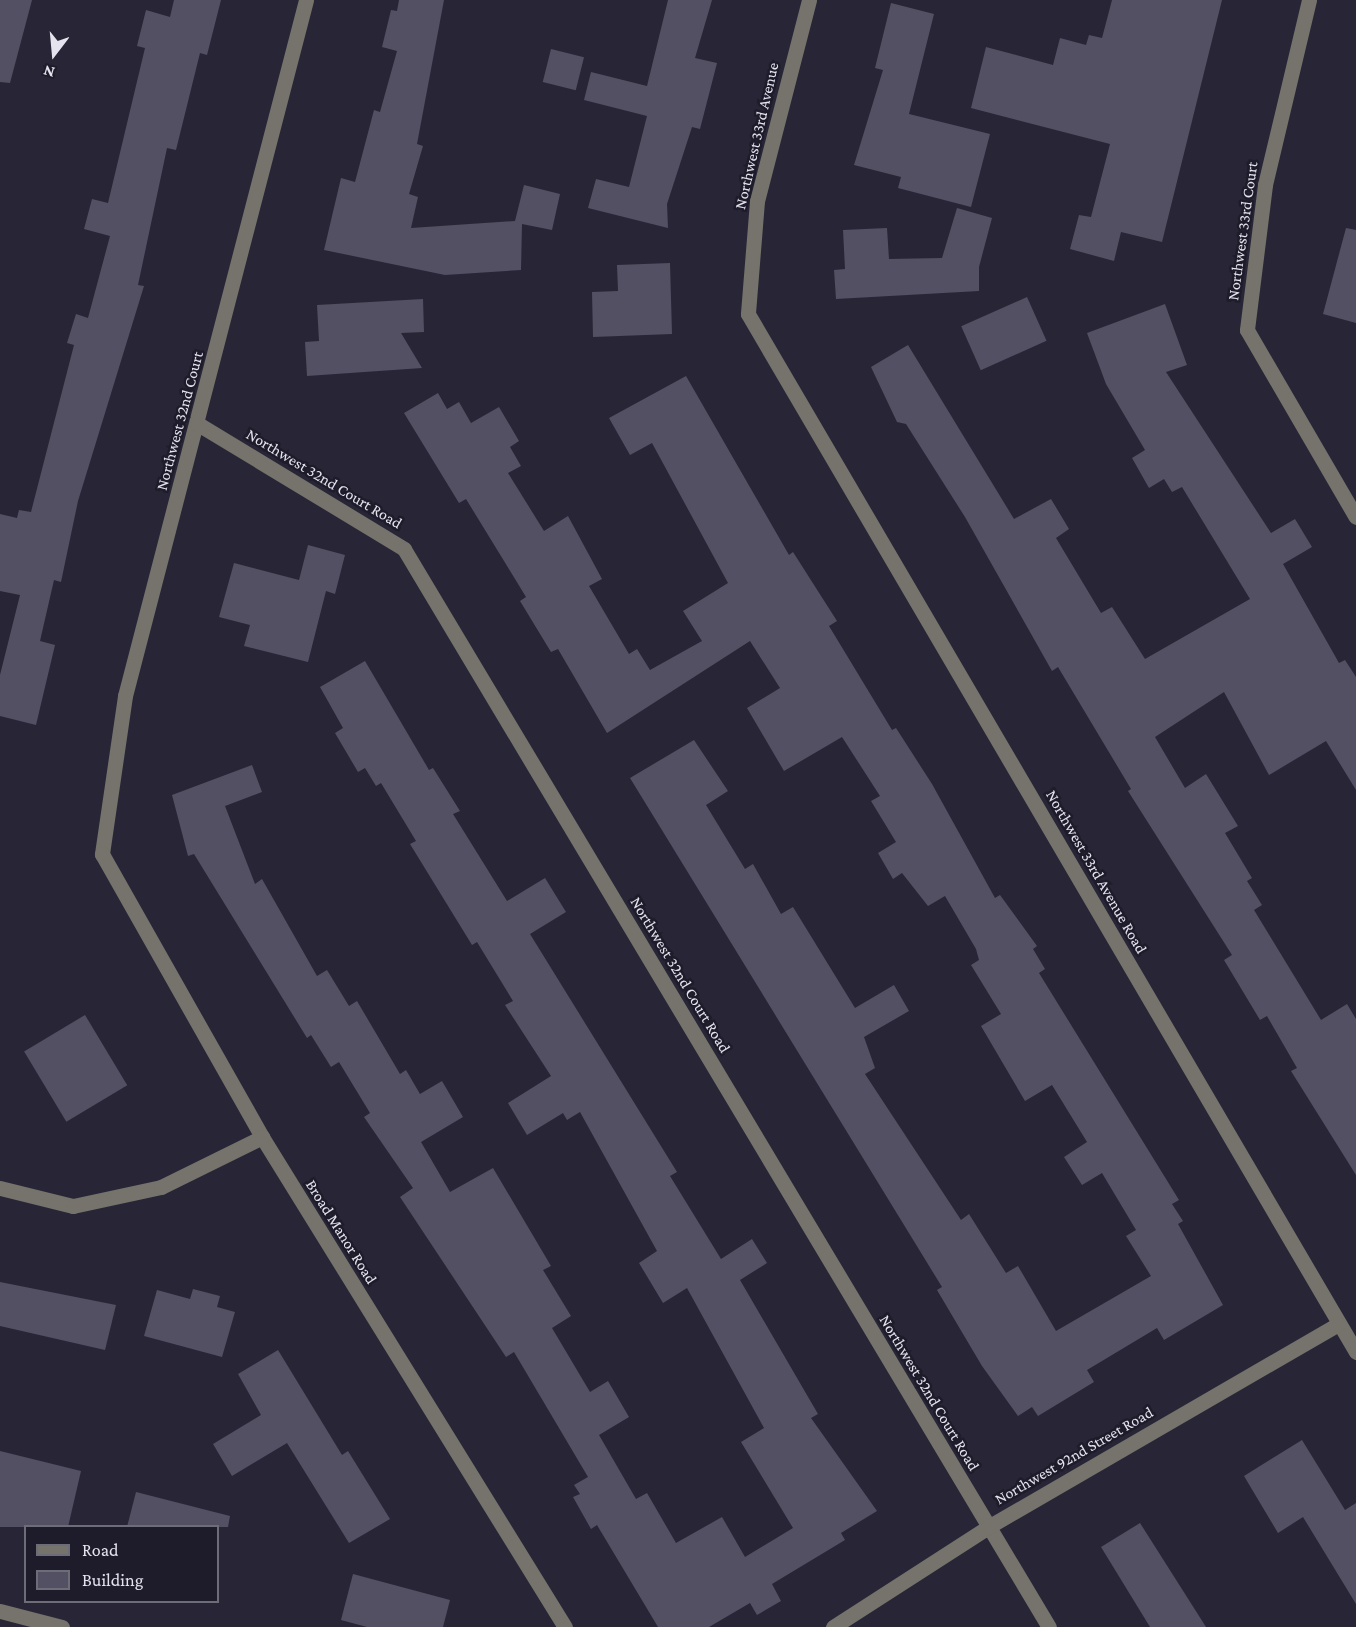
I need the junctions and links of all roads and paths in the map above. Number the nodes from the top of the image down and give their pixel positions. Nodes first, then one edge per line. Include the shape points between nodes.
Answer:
1 (306, 0) edge
2 (809, 0) edge
3 (1309, 0) edge
4 (806, 409) joint
5 (198, 424) junction
6 (1356, 517) edge
7 (102, 854) joint
8 (262, 1137) junction
9 (0, 1188) edge
10 (1338, 1324) junction
11 (1356, 1352) edge
12 (988, 1527) junction
13 (0, 1611) edge
14 (43, 1625) edge
15 (562, 1626) edge
16 (62, 1627) edge
17 (833, 1627) edge
18 (1048, 1627) edge

1 - 5 street, Northwest 32nd Court
2 - 4 street, Northwest 33rd Avenue via 757,201 748,314
3 - 6 street, Northwest 33rd Court via 1265,185 1247,330
4 - 10 street, Northwest 33rd Avenue Road
5 - 7 street, Northwest 32nd Court via 125,696
5 - 12 street, Northwest 32nd Court Road via 404,549
7 - 8 street, Broad Manor Road
8 - 9 street via 161,1187 73,1206
8 - 15 street, Broad Manor Road
10 - 11 street, Northwest 33rd Avenue Road
10 - 12 street, Northwest 92nd Street Road
12 - 17 street, Northwest 92nd Street Road
12 - 18 street, Northwest 32nd Court Road
13 - 14 street
14 - 16 street

